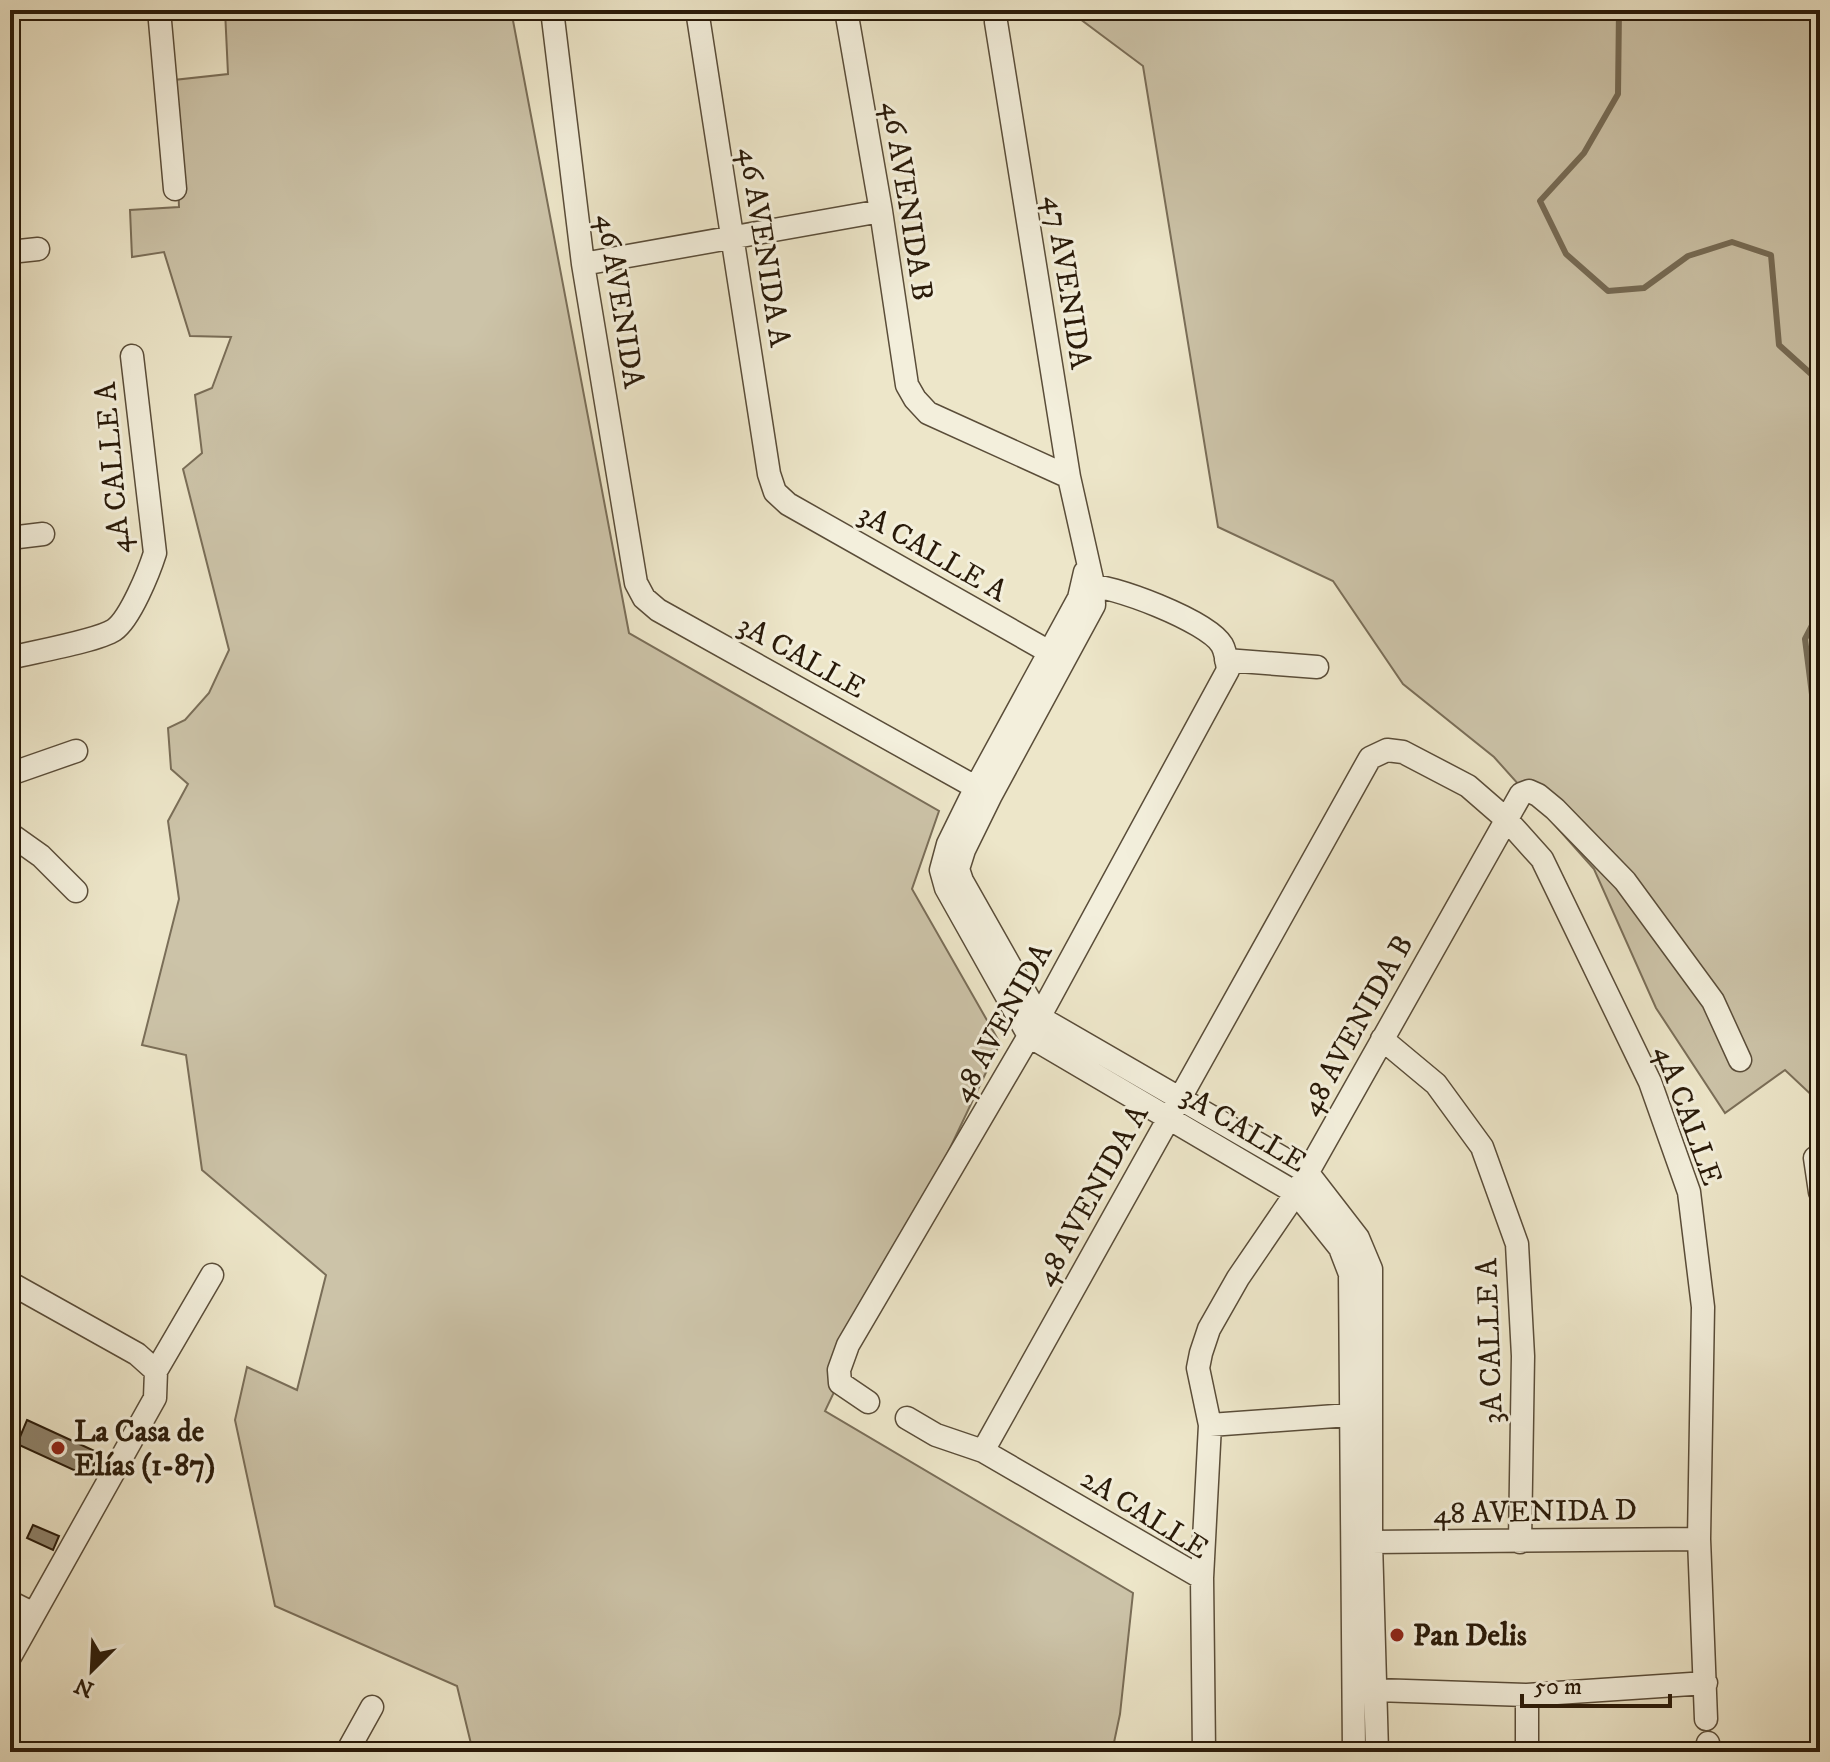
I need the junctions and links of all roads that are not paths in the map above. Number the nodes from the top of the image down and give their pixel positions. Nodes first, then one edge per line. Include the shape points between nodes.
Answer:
1 (159, 10) edge
2 (552, 10) edge
3 (697, 10) edge
4 (846, 10) edge
5 (996, 10) edge
6 (175, 189) dead end
7 (881, 211) junction
8 (734, 238) junction
9 (38, 249) dead end
10 (10, 252) edge
11 (583, 264) junction
12 (132, 356) dead end
13 (1069, 477) junction
14 (775, 492) joint
15 (43, 534) dead end
16 (10, 538) edge
17 (1088, 577) junction
18 (644, 598) joint
19 (1057, 657) junction
20 (10, 658) edge
21 (1226, 660) junction
22 (1317, 667) dead end
23 (76, 751) dead end
24 (1370, 758) joint
25 (10, 774) edge
26 (983, 791) junction
27 (1506, 819) junction
28 (10, 834) edge
29 (76, 891) dead end
30 (1034, 1027) junction
31 (1382, 1039) junction
32 (1740, 1060) dead end
33 (1174, 1108) junction
34 (1815, 1158) dead end
35 (1307, 1172) junction
36 (1820, 1192) edge
37 (1296, 1193) junction
38 (212, 1275) dead end
39 (10, 1283) edge
40 (156, 1371) junction
41 (868, 1402) dead end
42 (1362, 1414) junction
43 (907, 1418) dead end
44 (1210, 1425) junction
45 (983, 1451) junction
46 (1699, 1539) junction
47 (1371, 1542) junction
48 (1520, 1542) junction
49 (1202, 1578) junction
50 (10, 1602) edge
51 (34, 1614) junction
52 (10, 1657) edge
53 (1706, 1683) junction
54 (1376, 1690) junction
55 (1527, 1695) junction
56 (372, 1707) dead end
57 (1706, 1719) dead end
58 (347, 1752) edge
59 (1204, 1752) edge
60 (1354, 1752) edge
61 (1377, 1752) edge
62 (1527, 1752) edge

1 - 6 street
2 - 11 street, 46 AVENIDA
3 - 8 street, 46 AVENIDA A
4 - 7 street, 46 AVENIDA B
5 - 13 street, 47 AVENIDA
7 - 8 street
7 - 13 street, 46 AVENIDA B via 907,385 915,399 928,413
8 - 11 street
8 - 14 street, 46 AVENIDA A
9 - 10 street
11 - 18 street, 46 AVENIDA via 636,583
12 - 20 street, 4A CALLE A via 155,553 148,575 115,630
13 - 17 street, 47 AVENIDA
14 - 19 street, 3A CALLE A
15 - 16 street
17 - 19 street, 3A CALLE
17 - 21 street via 1195,623 1221,644
18 - 26 street, 3A CALLE
19 - 26 street, 3A CALLE
21 - 22 street
21 - 30 street, 48 AVENIDA via 1224,679
23 - 25 street
24 - 27 street, 4A CALLE via 1387,750 1403,752 1468,786
24 - 33 street, 48 AVENIDA A
26 - 30 street, 3A CALLE via 958,869
27 - 31 street, 48 AVENIDA B
27 - 32 street, 48 AVENIDA B via 1514,802 1529,791 1577,830 1625,881 1706,991
27 - 46 street, 4A CALLE via 1542,859 1650,1082 1689,1192 1703,1307
28 - 29 street
30 - 33 street, 3A CALLE
30 - 41 street, 48 AVENIDA via 848,1345 840,1383
31 - 35 street, 48 AVENIDA B
31 - 48 street, 3A CALLE A via 1436,1084 1482,1147 1517,1244 1523,1356
33 - 35 street, 3A CALLE
33 - 37 street, 3A CALLE
33 - 45 street, 48 AVENIDA A
34 - 36 street
35 - 37 street, 48 AVENIDA B
35 - 42 street, 3A CALLE via 1358,1238 1371,1269
37 - 42 street, 3A CALLE via 1340,1248 1350,1274
37 - 44 street, 48 AVENIDA B via 1209,1329 1198,1368
38 - 40 street
39 - 40 street via 137,1354
40 - 51 street via 155,1398
42 - 44 street
42 - 47 street, 3A CALLE
42 - 60 street, 3A CALLE
43 - 45 street, 2A CALLE via 936,1435
44 - 49 street, 48 AVENIDA B
45 - 49 street, 2A CALLE
46 - 48 street, 48 AVENIDA D
46 - 53 street, 4A CALLE
47 - 48 street, 48 AVENIDA D
47 - 54 street, 3A CALLE
49 - 59 street, 2A CALLE
50 - 51 street
51 - 52 street
53 - 55 street
53 - 57 street, 4A CALLE
54 - 55 street
54 - 61 street, 3A CALLE
55 - 62 street
56 - 58 street

